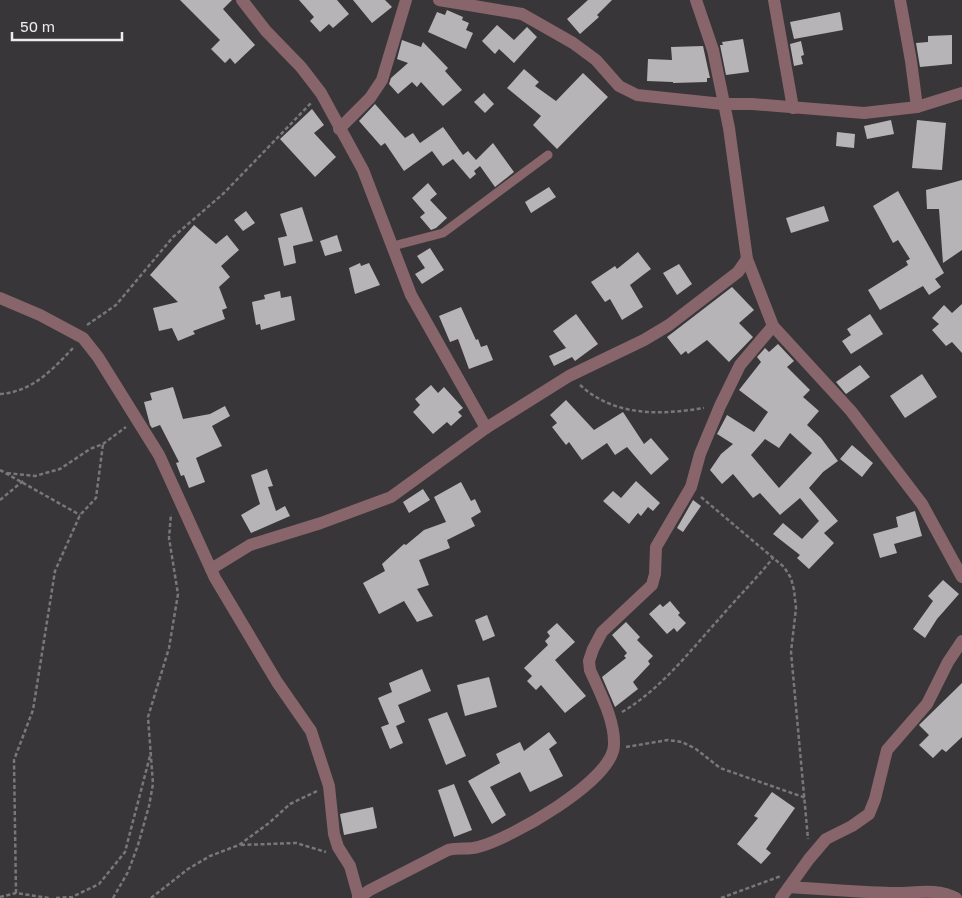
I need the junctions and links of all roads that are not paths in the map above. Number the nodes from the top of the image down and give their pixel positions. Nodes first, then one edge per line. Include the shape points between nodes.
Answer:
1 (242, 0) edge
2 (406, 0) edge
3 (439, 0) edge
4 (696, 0) edge
5 (774, 0) edge
6 (900, 0) edge
7 (962, 93) edge
8 (724, 104) junction
9 (916, 107) junction
10 (793, 108) junction
11 (339, 128) junction
12 (548, 155) dead end
13 (393, 246) junction
14 (747, 259) junction
15 (0, 298) edge
16 (773, 326) junction
17 (486, 428) junction
18 (211, 569) junction
19 (962, 577) edge
20 (962, 641) edge
21 (790, 887) junction
22 (359, 898) edge
23 (781, 898) edge
24 (956, 898) edge

1 - 11 street via 321,92
2 - 11 street via 382,80 370,98
3 - 8 street via 522,14 573,42 596,60 619,86 637,95
4 - 8 street via 713,50
5 - 10 street
6 - 9 street
7 - 9 street
8 - 10 street
8 - 14 street
9 - 10 street via 864,113
11 - 13 street via 363,170
12 - 13 lane via 443,233
13 - 17 street via 411,295
14 - 16 street
14 - 17 street via 738,272 669,325 569,376
15 - 18 street via 78,334 98,357 159,455
16 - 19 street via 851,411 922,504
16 - 22 street via 740,364 720,406 700,454 691,488 656,546 652,585 610,624 592,650 590,670 610,719 614,748 606,764 580,791 506,838 476,848 448,850
17 - 18 street via 391,497 250,545
18 - 22 street via 311,731 329,786 334,834 346,857
20 - 21 street via 927,704 887,750 869,814 826,839
21 - 23 street
21 - 24 street via 899,894 935,892

